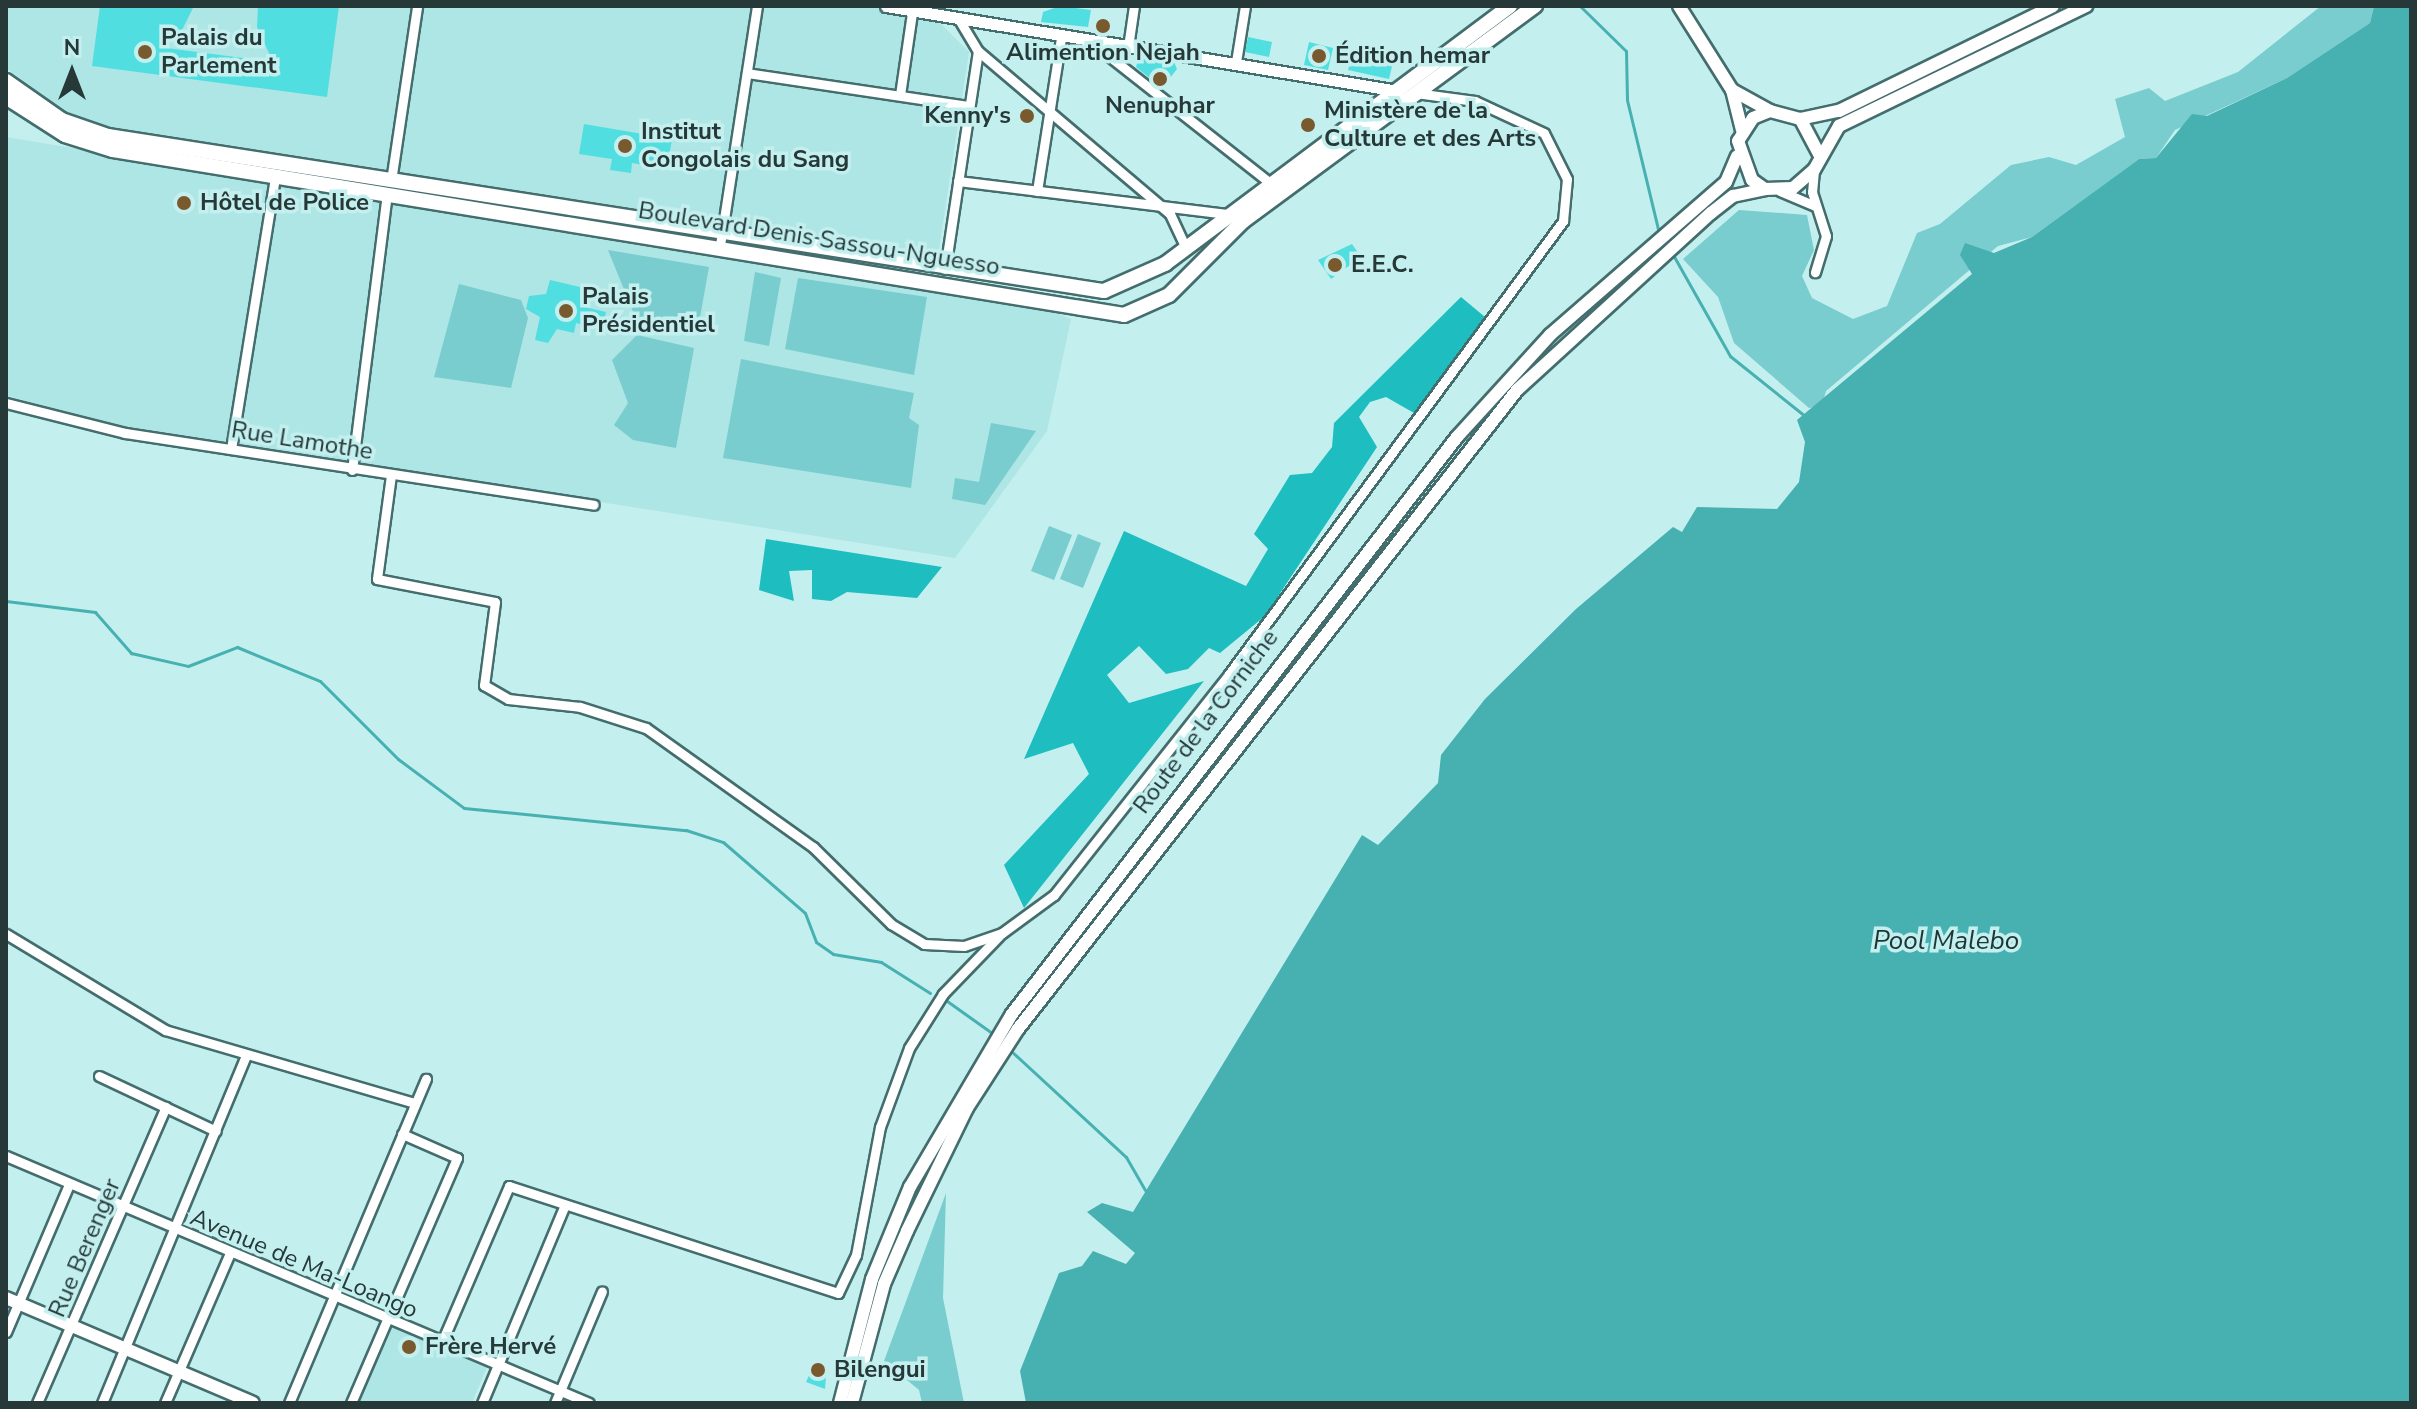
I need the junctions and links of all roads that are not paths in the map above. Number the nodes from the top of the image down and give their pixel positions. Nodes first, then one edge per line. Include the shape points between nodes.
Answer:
1 (417, 6) edge
2 (757, 6) edge
3 (886, 6) edge
4 (1134, 6) edge
5 (1245, 6) edge
6 (1510, 6) edge
7 (1535, 6) edge
8 (1679, 6) edge
9 (2053, 6) edge
10 (2086, 6) edge
11 (913, 8) edge
12 (958, 18) junction
13 (1061, 37) junction
14 (1091, 42) junction
15 (1128, 47) junction
16 (978, 51) junction
17 (1236, 62) junction
18 (747, 73) junction
19 (6, 81) edge
20 (1389, 90) junction
21 (1732, 90) junction
22 (1415, 93) junction
23 (900, 95) junction
24 (6, 97) edge
25 (969, 106) junction
26 (1050, 111) junction
27 (1770, 111) junction
28 (1800, 119) junction
29 (1742, 130) junction
30 (1819, 154) junction
31 (1737, 156) junction
32 (1814, 170) junction
33 (275, 176) junction
34 (958, 181) junction
35 (1269, 182) junction
36 (389, 187) junction
37 (1765, 189) junction
38 (1037, 191) junction
39 (1780, 191) junction
40 (1155, 203) junction
41 (1815, 206) junction
42 (1706, 209) junction
43 (1227, 214) junction
44 (721, 239) junction
45 (1186, 249) junction
46 (945, 269) junction
47 (1815, 272) dead end
48 (6, 403) edge
49 (231, 449) junction
50 (352, 470) junction
51 (391, 475) junction
52 (594, 505) dead end
53 (1002, 933) junction
54 (6, 934) edge
55 (245, 1057) junction
56 (99, 1076) dead end
57 (426, 1079) dead end
58 (415, 1103) junction
59 (166, 1107) junction
60 (216, 1131) junction
61 (402, 1134) junction
62 (6, 1156) edge
63 (69, 1184) junction
64 (124, 1205) junction
65 (565, 1205) junction
66 (173, 1230) junction
67 (229, 1255) junction
68 (878, 1281) junction
69 (602, 1291) dead end
70 (6, 1298) edge
71 (333, 1298) junction
72 (19, 1303) junction
73 (386, 1321) junction
74 (73, 1327) junction
75 (6, 1332) edge
76 (441, 1344) junction
77 (125, 1350) junction
78 (496, 1366) junction
79 (179, 1372) junction
80 (560, 1391) junction
81 (230, 1399) edge
82 (37, 1403) edge
83 (102, 1403) edge
84 (165, 1403) edge
85 (253, 1403) edge
86 (289, 1403) edge
87 (351, 1403) edge
88 (482, 1403) edge
89 (555, 1403) edge
90 (589, 1403) edge
91 (840, 1403) edge
92 (852, 1403) edge

1 - 36 street
2 - 18 street
3 - 11 street
4 - 15 street
5 - 17 street
6 - 20 main road, Boulevard Denis Sassou-Nguesso
7 - 22 main road, Boulevard Denis Sassou-Nguesso
8 - 21 main road
9 - 28 main road via 1839,111
10 - 30 main road via 1839,126
11 - 12 street
11 - 23 street
12 - 13 street
12 - 16 street
13 - 14 street
13 - 26 street
14 - 15 street
14 - 35 street
15 - 17 street
16 - 25 street
16 - 26 street
17 - 20 street
18 - 23 street
18 - 44 street
19 - 36 main road, Boulevard Denis Sassou-Nguesso via 62,120 108,136
20 - 22 street
20 - 35 main road, Boulevard Denis Sassou-Nguesso
21 - 27 main road
21 - 29 main road
22 - 44 main road, Boulevard Denis Sassou-Nguesso via 1243,221 1169,295 1136,313 1092,313
22 - 53 street via 1475,101 1544,133 1567,179 1563,221 1229,674 1054,895
23 - 25 street
24 - 33 main road, Boulevard Denis Sassou-Nguesso via 83,142
25 - 34 street
26 - 38 street
26 - 40 street
27 - 28 main road
27 - 29 main road
28 - 30 main road
29 - 31 main road
30 - 32 main road
31 - 37 main road
31 - 42 main road, Route de la Corniche
32 - 39 main road
32 - 41 street
33 - 36 main road, Boulevard Denis Sassou-Nguesso
33 - 49 street
34 - 38 street
34 - 46 street
35 - 43 main road, Boulevard Denis Sassou-Nguesso
36 - 44 main road, Boulevard Denis Sassou-Nguesso
36 - 50 street
37 - 39 main road
37 - 42 main road, Route de la Corniche
38 - 40 street
39 - 41 street
40 - 43 street
40 - 45 street via 1177,224
41 - 47 street via 1826,236
42 - 68 main road, Route de la Corniche via 1517,390 1073,958 967,1108
42 - 68 main road, Route de la Corniche via 1505,380 1290,647 972,1072 910,1187
43 - 45 main road, Boulevard Denis Sassou-Nguesso
44 - 46 main road, Boulevard Denis Sassou-Nguesso
45 - 46 main road, Boulevard Denis Sassou-Nguesso via 1127,287 1104,291
48 - 49 street, Rue Lamothe via 86,426
49 - 50 street, Rue Lamothe
50 - 51 street, Rue Lamothe
51 - 52 street, Rue Lamothe
51 - 53 street via 377,579 495,602 484,685 508,699 580,707 646,728 813,847 891,924 924,944 964,946
53 - 65 street via 943,994 909,1048 880,1127 856,1255 838,1293
54 - 55 street via 133,1016
55 - 58 street
55 - 60 street
56 - 59 street
57 - 58 street
58 - 61 street
59 - 60 street
59 - 64 street, Rue Berenger
60 - 66 street
61 - 71 street
61 - 73 street via 457,1158
62 - 63 street, Avenue de Ma-Loango
63 - 64 street, Avenue de Ma-Loango
63 - 72 street
64 - 66 street, Avenue de Ma-Loango
64 - 74 street, Rue Berenger
65 - 76 street via 505,1188
65 - 78 street
66 - 67 street, Avenue de Ma-Loango
66 - 77 street
67 - 71 street, Avenue de Ma-Loango
67 - 79 street
68 - 91 main road, Route de la Corniche
68 - 92 main road, Route de la Corniche
69 - 80 street
70 - 72 main road
71 - 73 street, Avenue de Ma-Loango
71 - 86 street
72 - 74 main road
72 - 75 street
73 - 76 street, Avenue de Ma-Loango
73 - 87 street
74 - 77 main road
74 - 82 street, Rue Berenger
76 - 78 street, Avenue de Ma-Loango
77 - 79 main road
77 - 83 street
78 - 80 street, Avenue de Ma-Loango
78 - 88 street
79 - 81 main road
79 - 84 street
80 - 89 street
80 - 90 street, Avenue de Ma-Loango
81 - 85 main road

